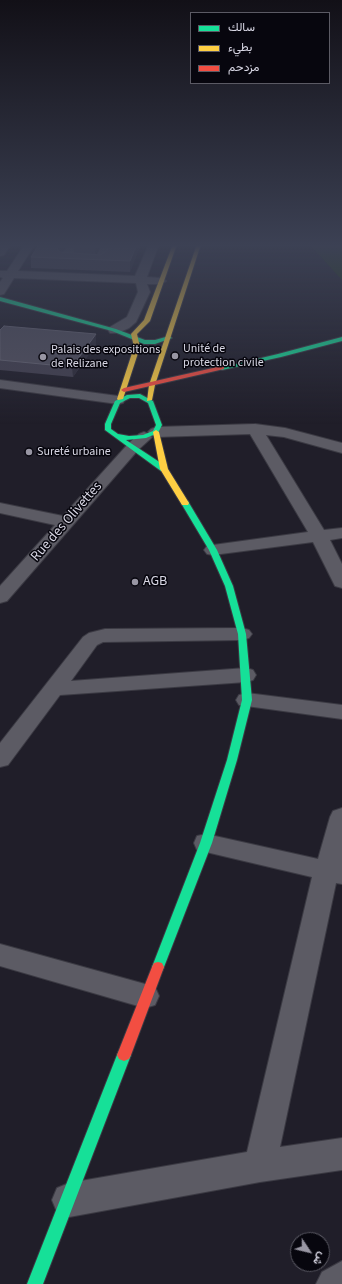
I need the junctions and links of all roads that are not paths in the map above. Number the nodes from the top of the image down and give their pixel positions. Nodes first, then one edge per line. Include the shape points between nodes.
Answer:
1 (180, 303) edge
2 (15, 304) edge
3 (139, 304) edge
4 (152, 304) edge
5 (151, 328) dead end
6 (138, 329) junction
7 (114, 330) junction
8 (167, 334) junction
9 (134, 339) junction
10 (342, 339) edge
11 (0, 384) edge
12 (152, 385) junction
13 (121, 396) junction
14 (149, 400) junction
15 (156, 414) junction
16 (255, 429) junction
17 (203, 430) junction
18 (116, 436) junction
19 (147, 437) junction
20 (342, 448) edge
21 (164, 469) junction
22 (0, 508) edge
23 (67, 522) junction
24 (342, 534) edge
25 (319, 536) junction
26 (213, 550) junction
27 (342, 582) edge
28 (0, 597) edge
29 (242, 634) junction
30 (246, 675) junction
31 (53, 689) junction
32 (247, 700) junction
33 (342, 712) edge
34 (0, 759) edge
35 (342, 817) edge
36 (206, 843) junction
37 (334, 872) edge
38 (0, 955) edge
39 (145, 996) junction
40 (342, 1154) edge
41 (260, 1166) junction
42 (69, 1200) junction
43 (342, 1278) edge
44 (35, 1284) edge
45 (334, 1284) edge

1 - 8 main road
2 - 7 main road
3 - 7 street via 130,321
4 - 6 main road via 146,321
5 - 6 main road
6 - 7 main road
6 - 9 main road
7 - 9 main road
8 - 9 main road via 161,341
8 - 12 main road
9 - 13 main road via 137,350
10 - 12 main road
11 - 13 street
12 - 13 main road
12 - 14 main road
13 - 14 main road
13 - 18 main road via 107,427
14 - 15 main road
15 - 17 street via 179,425
15 - 19 main road via 159,425
16 - 17 street
16 - 20 street via 285,433
16 - 25 street
17 - 19 street
18 - 19 main road
18 - 19 main road
19 - 21 main road
19 - 21 main road
19 - 23 street, Rue des Olivettes
21 - 26 main road
22 - 23 street
23 - 28 street, Rue des Olivettes
24 - 25 street
25 - 26 street
25 - 27 street
26 - 29 main road via 229,586
29 - 30 main road
29 - 31 street via 96,637 90,641
30 - 31 street
30 - 32 main road
31 - 34 street
32 - 33 street
32 - 36 main road via 232,760
35 - 37 street
36 - 37 street
36 - 39 main road
37 - 41 street
38 - 39 street
39 - 42 main road
40 - 41 street
41 - 42 street
42 - 44 main road
43 - 45 street

